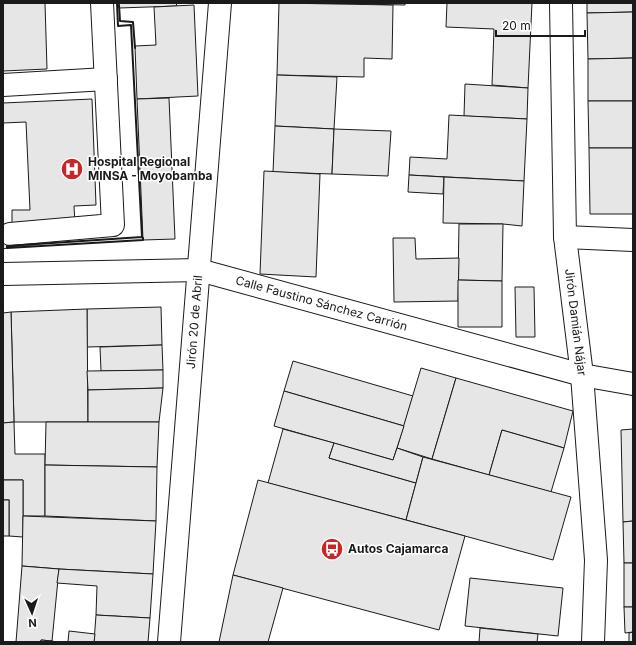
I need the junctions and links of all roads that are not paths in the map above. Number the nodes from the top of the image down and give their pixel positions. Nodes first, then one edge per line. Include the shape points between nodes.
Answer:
1 (102, 3) edge
2 (220, 3) edge
3 (561, 3) edge
4 (106, 80) junction
5 (3, 85) edge
6 (10, 234) dead end
7 (565, 237) junction
8 (633, 240) edge
9 (199, 270) junction
10 (3, 274) edge
11 (582, 375) junction
12 (633, 384) edge
13 (169, 642) edge
14 (593, 642) edge

1 - 4 street
2 - 9 street, Jirón 20 de Abril
3 - 7 street, Jirón Damián Nájar
4 - 5 street
4 - 6 street via 113,225
7 - 8 street
7 - 11 street, Jirón Damián Nájar
9 - 10 street, Calle Faustino Sánchez Carrión
9 - 11 street, Calle Faustino Sánchez Carrión
9 - 13 street, Jirón 20 de Abril
11 - 12 street, Calle Faustino Sánchez Carrión
11 - 14 street, Jirón Damián Nájar via 596,560

